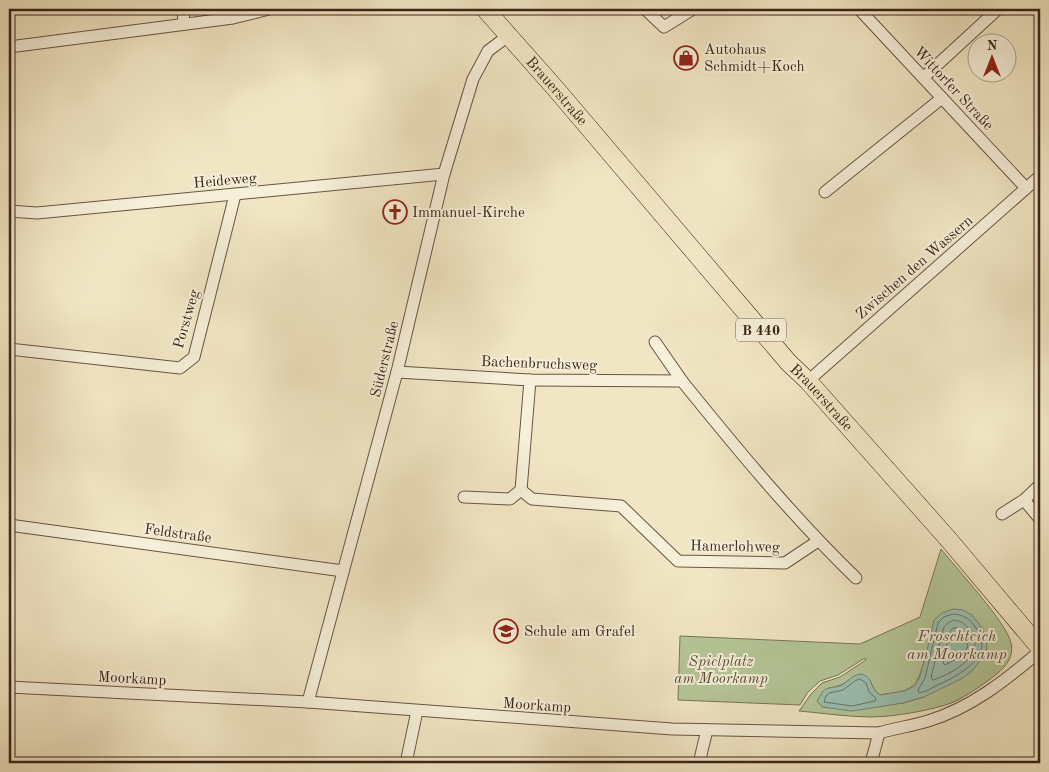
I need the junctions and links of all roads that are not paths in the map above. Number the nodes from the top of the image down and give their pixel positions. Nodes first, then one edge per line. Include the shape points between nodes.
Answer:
1 (183, 9) edge
2 (269, 9) edge
3 (486, 9) edge
4 (644, 9) edge
5 (693, 9) edge
6 (859, 9) edge
7 (998, 9) edge
8 (184, 24) junction
9 (509, 35) junction
10 (9, 47) edge
11 (924, 77) junction
12 (942, 98) junction
13 (444, 174) junction
14 (1040, 176) edge
15 (1026, 188) junction
16 (825, 192) dead end
17 (235, 195) junction
18 (9, 211) edge
19 (655, 342) dead end
20 (9, 349) edge
21 (397, 372) junction
22 (530, 380) junction
23 (682, 380) junction
24 (808, 381) junction
25 (1040, 485) edge
26 (521, 490) junction
27 (464, 497) dead end
28 (1024, 500) junction
29 (1002, 514) dead end
30 (1040, 519) edge
31 (9, 525) edge
32 (818, 541) junction
33 (343, 571) junction
34 (856, 578) dead end
35 (1040, 649) edge
36 (9, 687) edge
37 (308, 702) junction
38 (417, 711) junction
39 (707, 730) junction
40 (879, 733) junction
41 (406, 763) edge
42 (699, 763) edge
43 (871, 763) edge

1 - 8 street
2 - 8 street via 233,18
3 - 9 main road, Brauerstraße / B 440
4 - 5 street via 664,27
6 - 11 street, Wittorfer Straße
7 - 11 street
8 - 10 street
9 - 13 street, Süderstraße via 488,51 473,79
9 - 24 main road, Brauerstraße / B 440 via 788,362
11 - 12 street, Wittorfer Straße
12 - 15 street, Wittorfer Straße
12 - 16 street
13 - 17 street, Heideweg
13 - 21 street, Süderstraße
14 - 15 street, Zwischen den Wassern
15 - 24 street, Zwischen den Wassern
17 - 18 street, Heideweg via 37,213
17 - 20 street, Porstweg via 194,357 180,368
19 - 23 street
21 - 22 street, Bachenbruchsweg
21 - 33 street, Süderstraße
22 - 23 street, Bachenbruchsweg
22 - 26 street
23 - 32 street
24 - 35 main road, Brauerstraße / B 440 via 949,540
25 - 28 street
26 - 27 street via 510,499
26 - 32 street, Hamerlohweg via 532,499 621,506 678,561 785,563
28 - 29 street
28 - 30 street
31 - 33 street, Feldstraße
32 - 34 street
33 - 37 street, Süderstraße
35 - 40 street, Moorkamp via 1005,680 968,705 927,721
36 - 37 street, Moorkamp
37 - 38 street, Moorkamp
38 - 39 street, Moorkamp
38 - 41 street
39 - 40 street, Moorkamp
39 - 42 street
40 - 43 street

